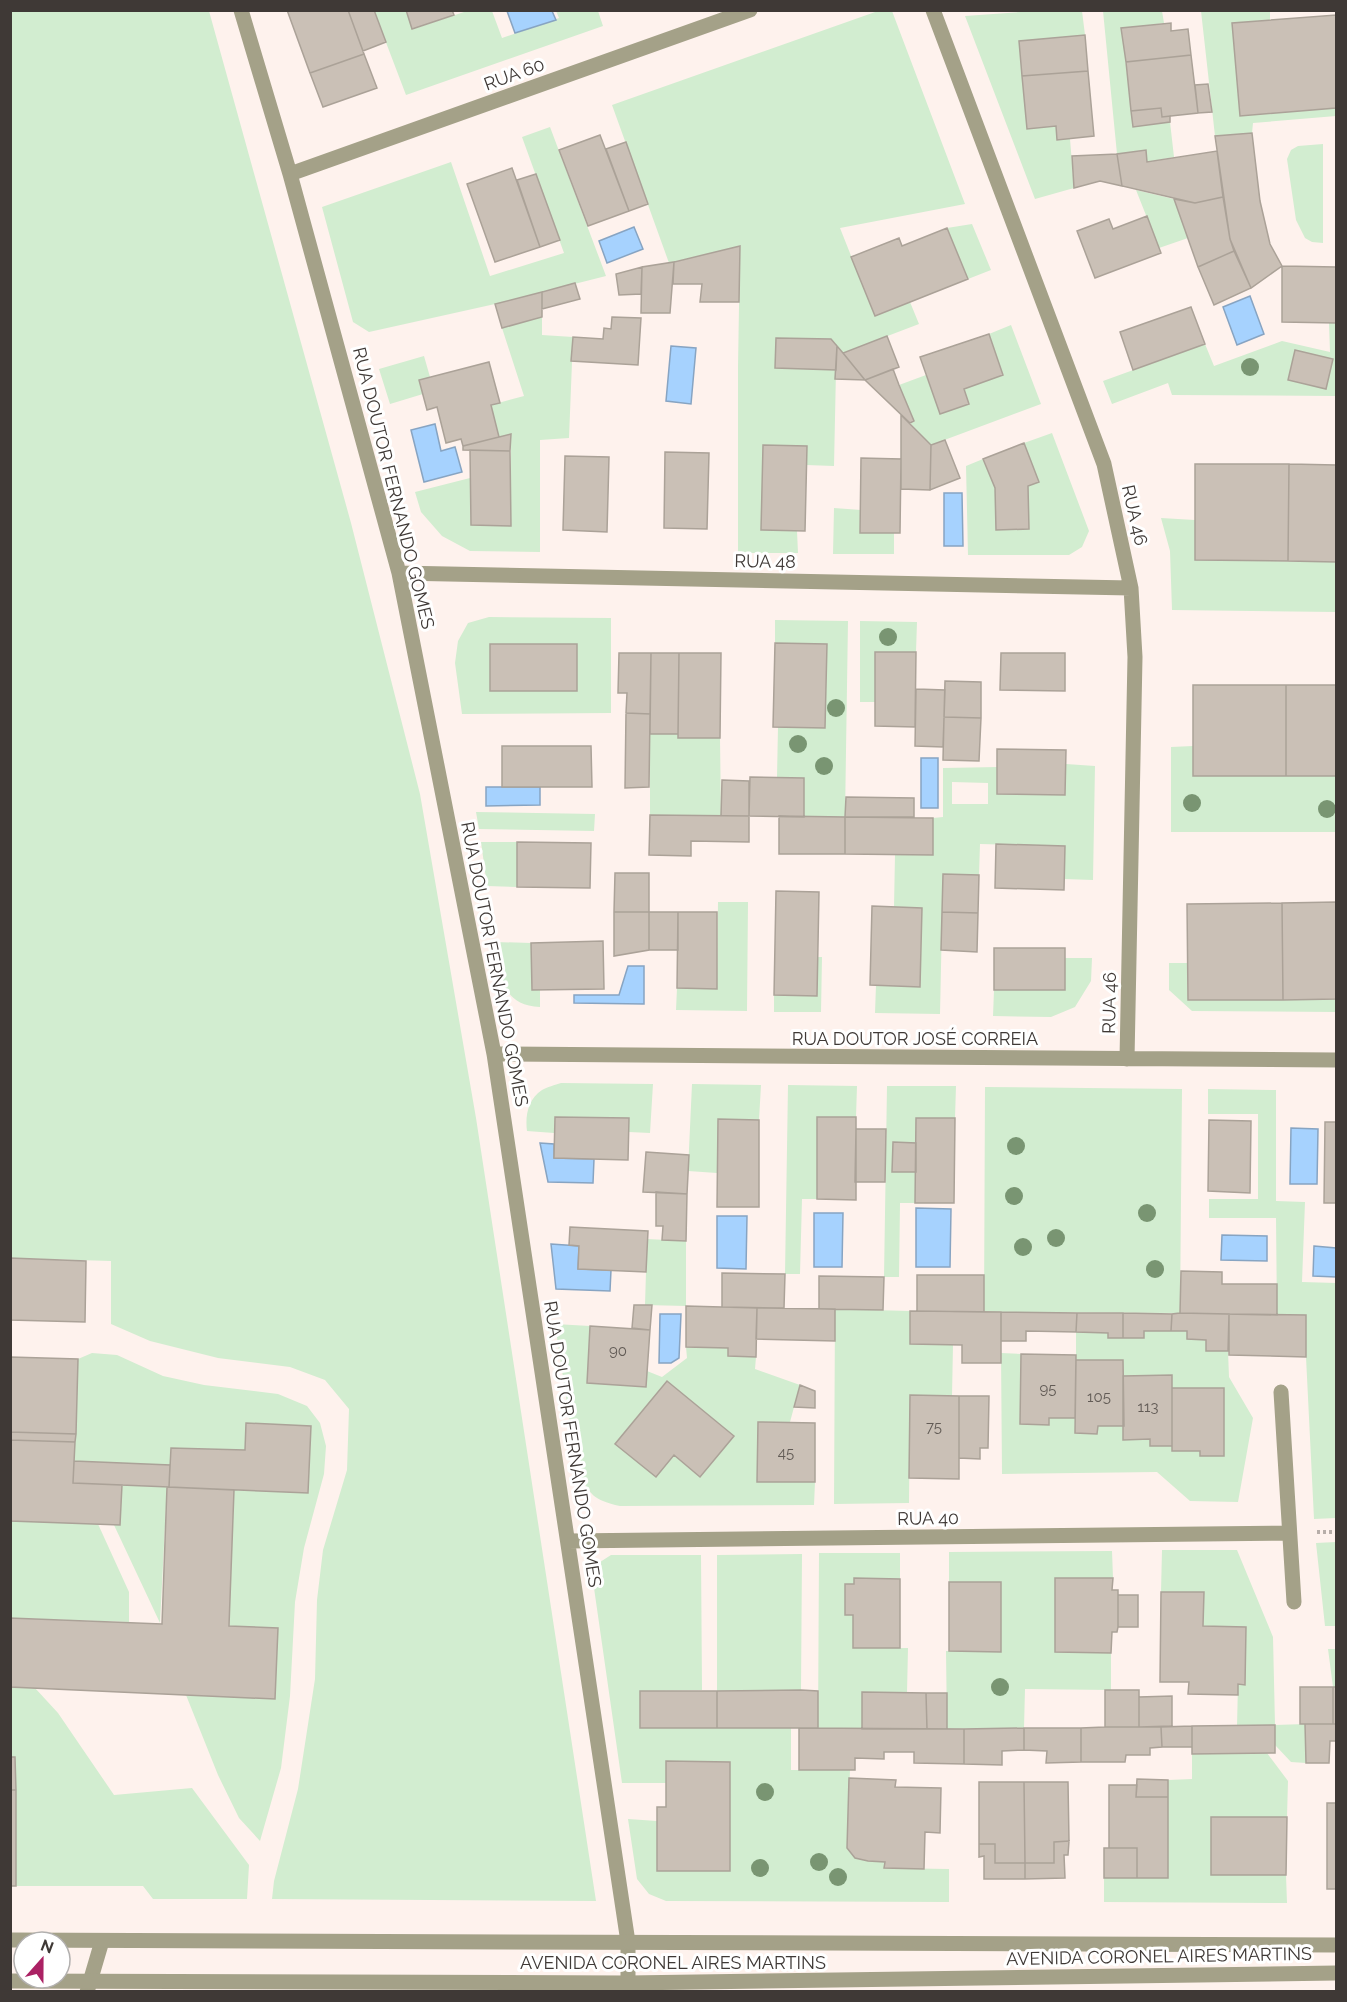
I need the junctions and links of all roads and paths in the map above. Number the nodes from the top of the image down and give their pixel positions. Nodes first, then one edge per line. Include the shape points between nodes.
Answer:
1 (240, 10) edge
2 (750, 10) edge
3 (933, 10) edge
4 (290, 174) junction
5 (399, 573) junction
6 (1131, 588) junction
7 (494, 1054) junction
8 (1127, 1059) junction
9 (1336, 1060) edge
10 (1281, 1392) dead end
11 (1289, 1533) junction
12 (568, 1541) junction
13 (1294, 1602) dead end
14 (10, 1940) edge
15 (102, 1941) junction
16 (628, 1942) junction
17 (1336, 1946) edge
18 (1336, 1973) edge
19 (10, 1981) edge
20 (628, 1983) junction
21 (89, 1987) edge

1 - 4 street, RUA DOUTOR FERNANDO GOMES
2 - 4 street, RUA 60
3 - 6 street, RUA 46 via 1104,464
4 - 5 street, RUA DOUTOR FERNANDO GOMES
5 - 6 street, RUA 48
5 - 7 street, RUA DOUTOR FERNANDO GOMES
6 - 8 street, RUA 46 via 1135,657
7 - 8 street, RUA DOUTOR JOSÉ CORREIA
7 - 12 street, RUA DOUTOR FERNANDO GOMES
8 - 9 street, RUA DOUTOR JOSÉ CORREIA
10 - 11 street
11 - 12 street, RUA 40
11 - 13 street
12 - 16 street, RUA DOUTOR FERNANDO GOMES
14 - 15 street, AVENIDA CORONEL AIRES MARTINS
15 - 16 street, AVENIDA CORONEL AIRES MARTINS
15 - 21 street
16 - 17 street, AVENIDA CORONEL AIRES MARTINS
16 - 20 street, RUA DOUTOR FERNANDO GOMES
18 - 20 street, AVENIDA CORONEL AIRES MARTINS
19 - 21 street, AVENIDA CORONEL AIRES MARTINS
20 - 21 street, AVENIDA CORONEL AIRES MARTINS

